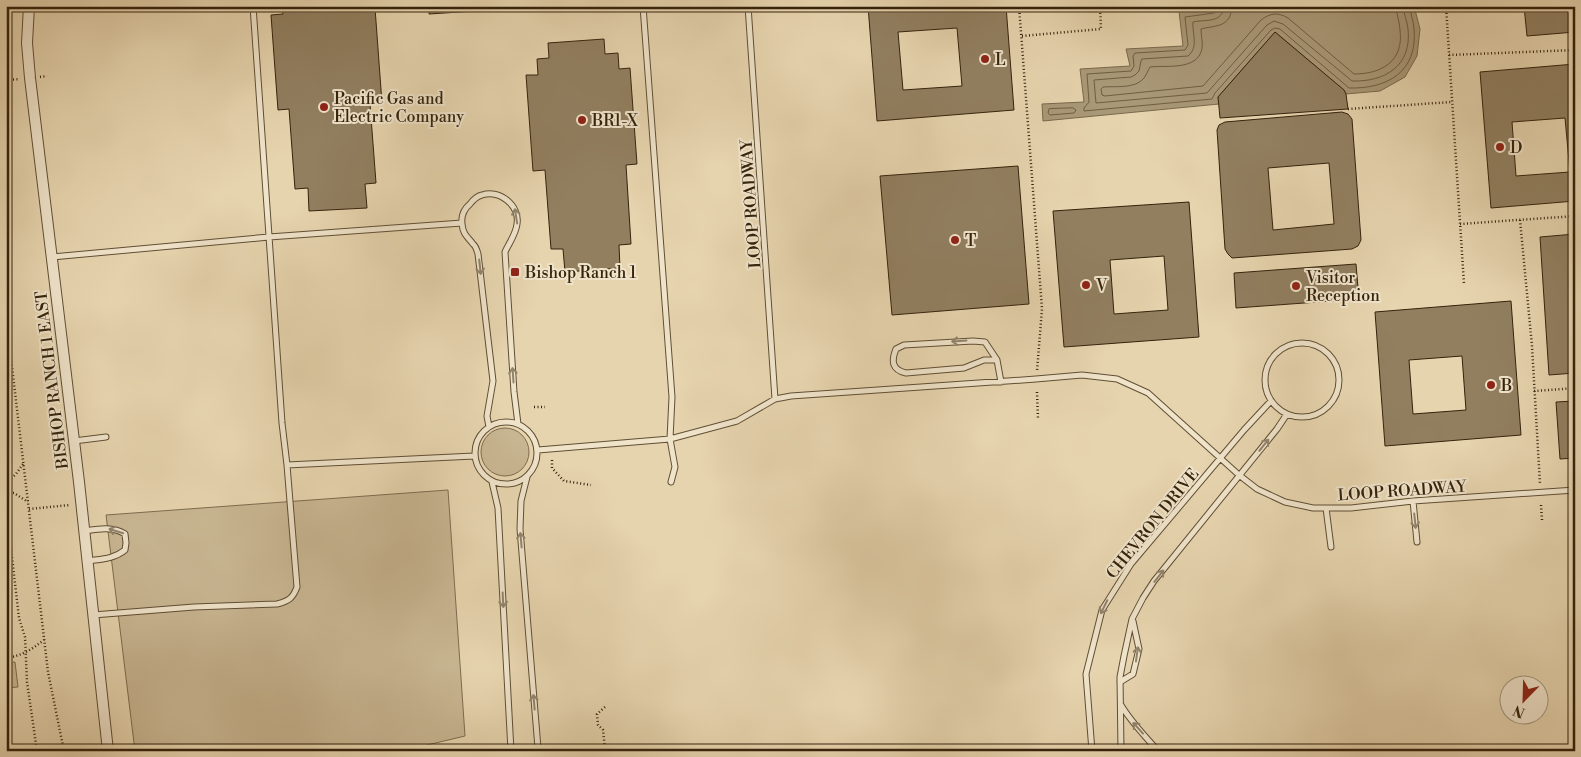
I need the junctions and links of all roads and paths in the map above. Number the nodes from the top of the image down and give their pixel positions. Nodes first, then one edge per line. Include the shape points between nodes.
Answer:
1 (29, 6) edge
2 (253, 6) edge
3 (643, 6) edge
4 (748, 6) edge
5 (1019, 6) edge
6 (1100, 6) edge
7 (1446, 6) edge
8 (1022, 36) junction
9 (1575, 50) edge
10 (1450, 55) junction
11 (1452, 102) junction
12 (1348, 109) dead end
13 (1575, 216) edge
14 (1520, 220) junction
15 (462, 223) junction
16 (1460, 224) junction
17 (268, 237) junction
18 (52, 257) junction
19 (1464, 284) dead end
20 (6, 316) edge
21 (997, 360) junction
22 (1037, 371) dead end
23 (1001, 382) junction
24 (1575, 388) edge
25 (1037, 392) dead end
26 (1534, 392) junction
27 (775, 400) junction
28 (1271, 402) junction
29 (545, 407) dead end
30 (534, 408) dead end
31 (1287, 414) junction
32 (1038, 419) dead end
33 (518, 424) junction
34 (489, 427) junction
35 (106, 437) dead end
36 (670, 439) junction
37 (74, 441) junction
38 (538, 450) junction
39 (474, 456) junction
40 (1220, 459) junction
41 (552, 460) dead end
42 (24, 463) junction
43 (287, 464) junction
44 (1239, 475) junction
45 (527, 477) junction
46 (492, 482) junction
47 (672, 482) dead end
48 (6, 483) edge
49 (1540, 484) dead end
50 (591, 485) dead end
51 (1575, 490) edge
52 (6, 492) edge
53 (1413, 501) junction
54 (28, 502) junction
55 (81, 504) junction
56 (6, 505) edge
57 (1541, 506) dead end
58 (1326, 508) junction
59 (29, 509) junction
60 (1542, 520) dead end
61 (84, 531) junction
62 (1417, 542) dead end
63 (1331, 546) dead end
64 (87, 562) junction
65 (93, 615) junction
66 (1132, 619) junction
67 (44, 640) junction
68 (25, 653) junction
69 (6, 658) edge
70 (1120, 682) junction
71 (1120, 704) junction
72 (605, 707) dead end
73 (605, 749) dead end
74 (37, 751) edge
75 (64, 751) edge
76 (108, 751) edge
77 (511, 751) edge
78 (537, 751) edge
79 (1092, 751) edge
80 (1121, 751) edge
81 (1158, 751) edge

1 - 18 street, BISHOP RANCH 1 EAST via 27,44 30,78
2 - 17 lane
3 - 36 lane via 672,397
4 - 27 lane, LOOP ROADWAY
5 - 8 path
6 - 8 path via 1102,30
7 - 10 path
8 - 22 path via 1042,309
9 - 10 path
10 - 11 path
11 - 12 path
11 - 16 path
13 - 14 path
14 - 16 path
14 - 26 path
15 - 17 lane
33 -> 15 lane via 505,252 515,234 518,215 506,200 491,194 482,195 466,207
15 -> 34 lane via 478,254 492,381 487,416
16 - 19 path
17 - 18 lane
17 - 43 lane
18 - 37 street, BISHOP RANCH 1 EAST
20 - 42 path
21 -> 21 lane via 984,342 973,340 904,345 896,349 892,362 900,372 906,373 964,368 984,360
21 - 23 lane
23 - 27 lane, LOOP ROADWAY via 791,396
23 - 40 lane, LOOP ROADWAY via 1082,375 1117,380 1148,393
24 - 26 path
25 - 32 path
26 - 49 path
27 - 36 lane, LOOP ROADWAY via 737,421
28 - 31 lane
28 - 31 lane via 1264,378 1274,355 1296,343 1320,347 1337,366 1338,390 1324,410 1312,416
28 - 40 lane, CHEVRON DRIVE
29 - 30 path
44 -> 31 lane
33 - 34 lane via 501,422
33 - 38 lane via 534,437
34 - 39 lane via 478,439
35 - 37 lane
36 - 38 lane, LOOP ROADWAY
36 - 47 lane via 675,467
37 - 55 street, BISHOP RANCH 1 EAST
38 - 45 lane via 536,464
39 - 43 lane
39 - 46 lane via 481,472
40 - 44 lane, LOOP ROADWAY
40 -> 79 lane, CHEVRON DRIVE via 1131,564 1102,610 1086,674
41 - 50 path via 552,468 564,481
42 - 48 path
42 - 54 path
43 - 65 lane via 298,587 288,601
44 - 58 lane, LOOP ROADWAY via 1257,489 1285,502
66 -> 44 lane via 1154,582
45 - 46 lane via 514,484
78 -> 45 lane via 520,529 521,501
46 -> 77 lane via 498,508
51 - 53 lane, LOOP ROADWAY
52 - 54 path
53 - 58 lane, LOOP ROADWAY
53 -> 62 lane
54 - 59 path
55 - 59 path
55 - 61 street, BISHOP RANCH 1 EAST
56 - 68 path
57 - 60 path
58 - 63 lane
59 - 67 path
61 - 64 street, BISHOP RANCH 1 EAST
64 -> 61 lane via 119,555 125,550 126,543 124,534 119,530
64 - 65 street, BISHOP RANCH 1 EAST
65 - 76 street, BISHOP RANCH 1 EAST
66 - 70 lane
70 -> 66 lane via 1133,674 1139,649
67 - 68 path
67 - 75 path
68 - 69 path
68 - 74 path
70 - 71 lane
71 - 80 lane
81 -> 71 lane
72 - 73 path via 597,714

